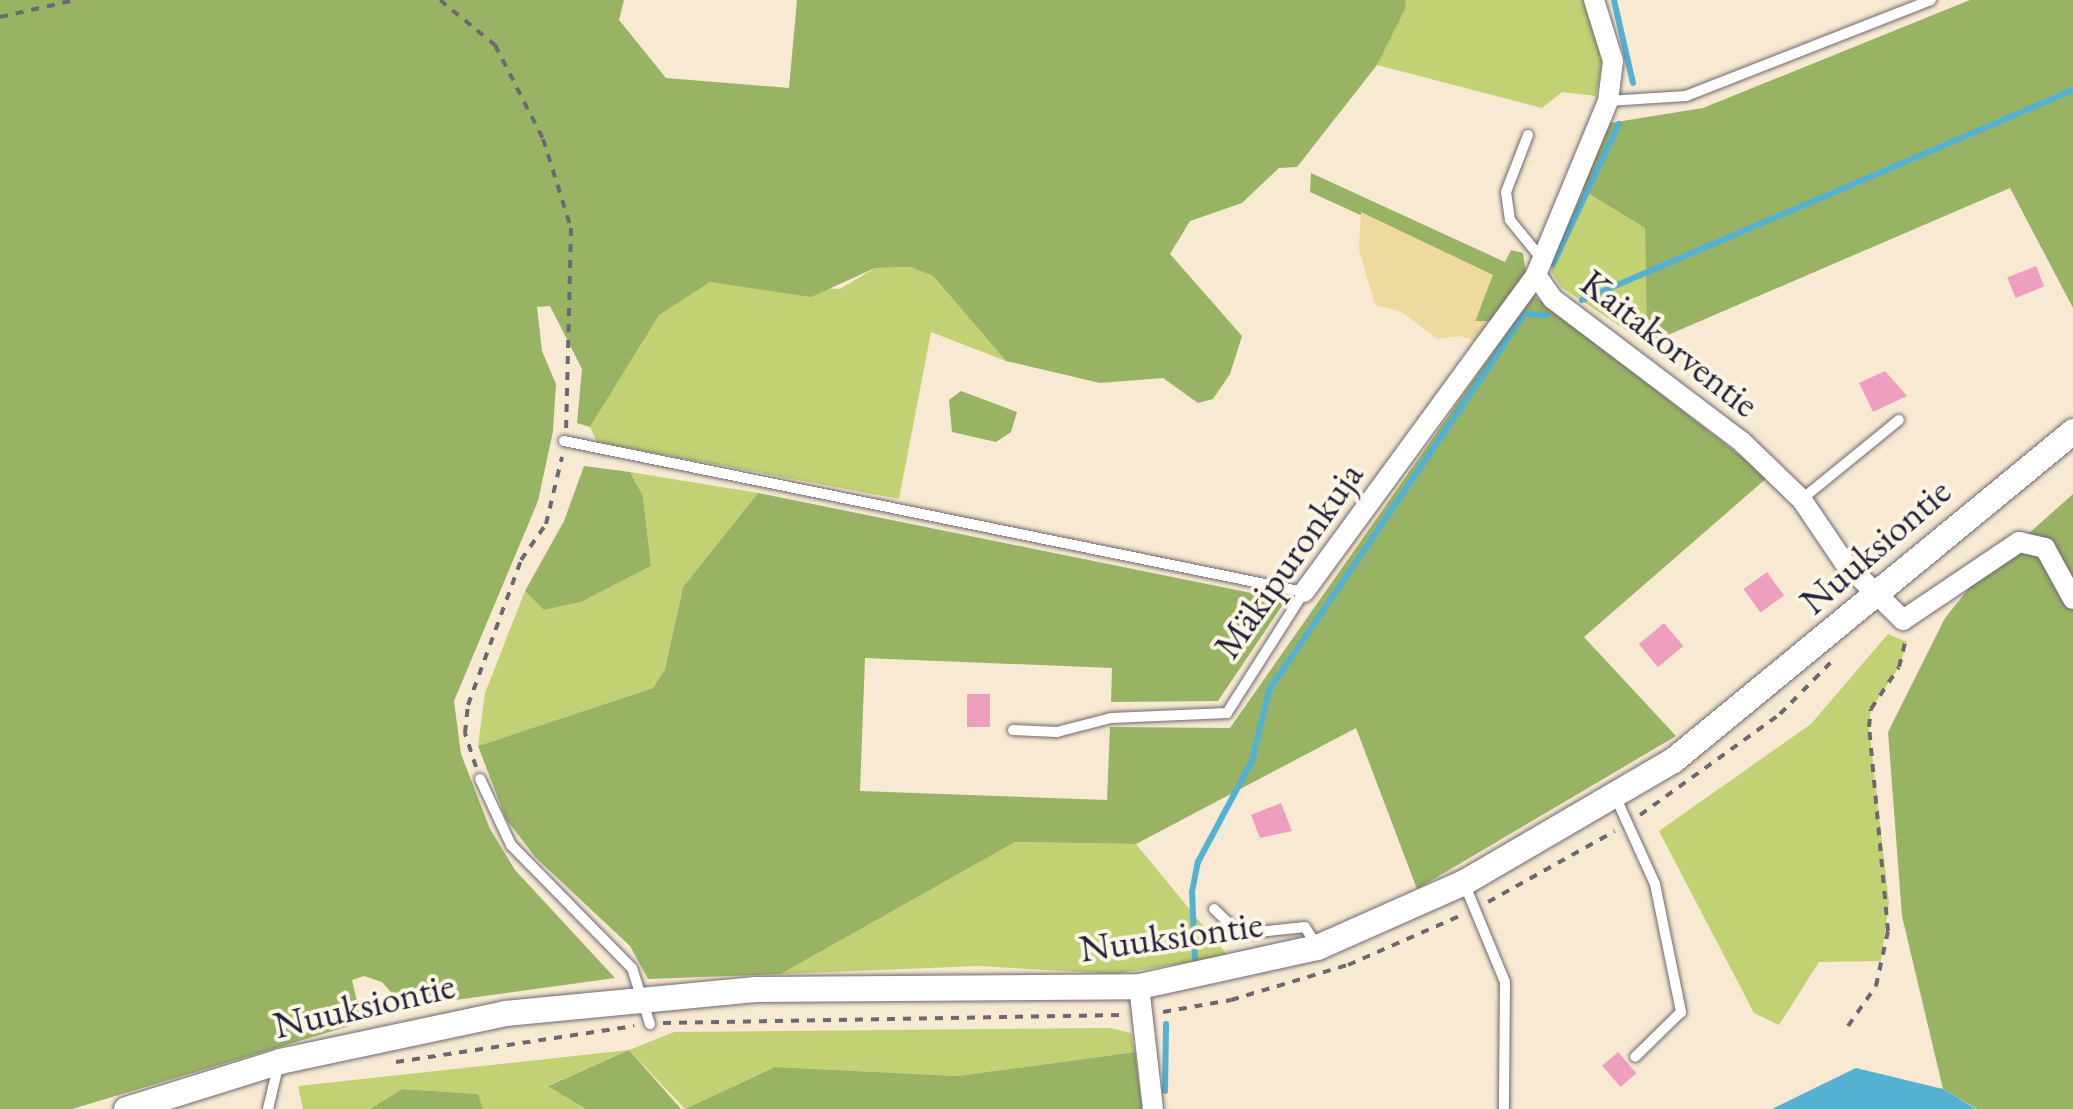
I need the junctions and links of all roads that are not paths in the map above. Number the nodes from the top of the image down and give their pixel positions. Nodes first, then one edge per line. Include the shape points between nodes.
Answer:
1 (1594, 0) edge
2 (1931, 0) edge
3 (1608, 101) junction
4 (1528, 135) dead end
5 (1538, 266) junction
6 (1900, 420) dead end
7 (2073, 431) edge
8 (564, 442) road end
9 (1802, 500) junction
10 (1304, 592) junction
11 (1875, 596) junction
12 (2073, 599) edge
13 (1013, 730) dead end
14 (480, 779) road end
15 (1616, 798) junction
16 (1464, 882) junction
17 (1214, 908) dead end
18 (1317, 947) junction
19 (1139, 986) junction
20 (642, 997) junction
21 (650, 1024) road end
22 (1636, 1058) dead end
23 (280, 1061) junction
24 (1157, 1107) edge
25 (126, 1109) edge
26 (268, 1109) edge
27 (1504, 1109) edge

1 - 3 street, Kaitakorventie via 1613,61
2 - 3 lane via 1686,96
3 - 5 street, Kaitakorventie
4 - 5 lane via 1506,192 1510,220
5 - 9 street, Kaitakorventie via 1552,299 1741,440
5 - 10 street, Mäkipuronkuja
6 - 9 lane
7 - 11 street, Nuuksiontie
8 - 10 lane
9 - 11 street, Kaitakorventie
10 - 13 lane, Mäkipuronkuja via 1227,713 1111,718 1056,732
11 - 12 street, Kaitakorventie via 1903,620 2019,542 2045,548
11 - 15 street, Nuuksiontie via 1727,721
14 - 20 lane via 510,845 611,942 632,968
15 - 16 street, Nuuksiontie
15 - 22 lane via 1655,884 1681,1012
16 - 18 street, Nuuksiontie
16 - 27 lane via 1505,982
17 - 18 lane via 1240,934 1306,927
18 - 19 street, Nuuksiontie
19 - 20 street, Nuuksiontie
19 - 24 street
20 - 21 lane
20 - 23 street, Nuuksiontie via 504,1013
23 - 25 street, Nuuksiontie
23 - 26 lane

